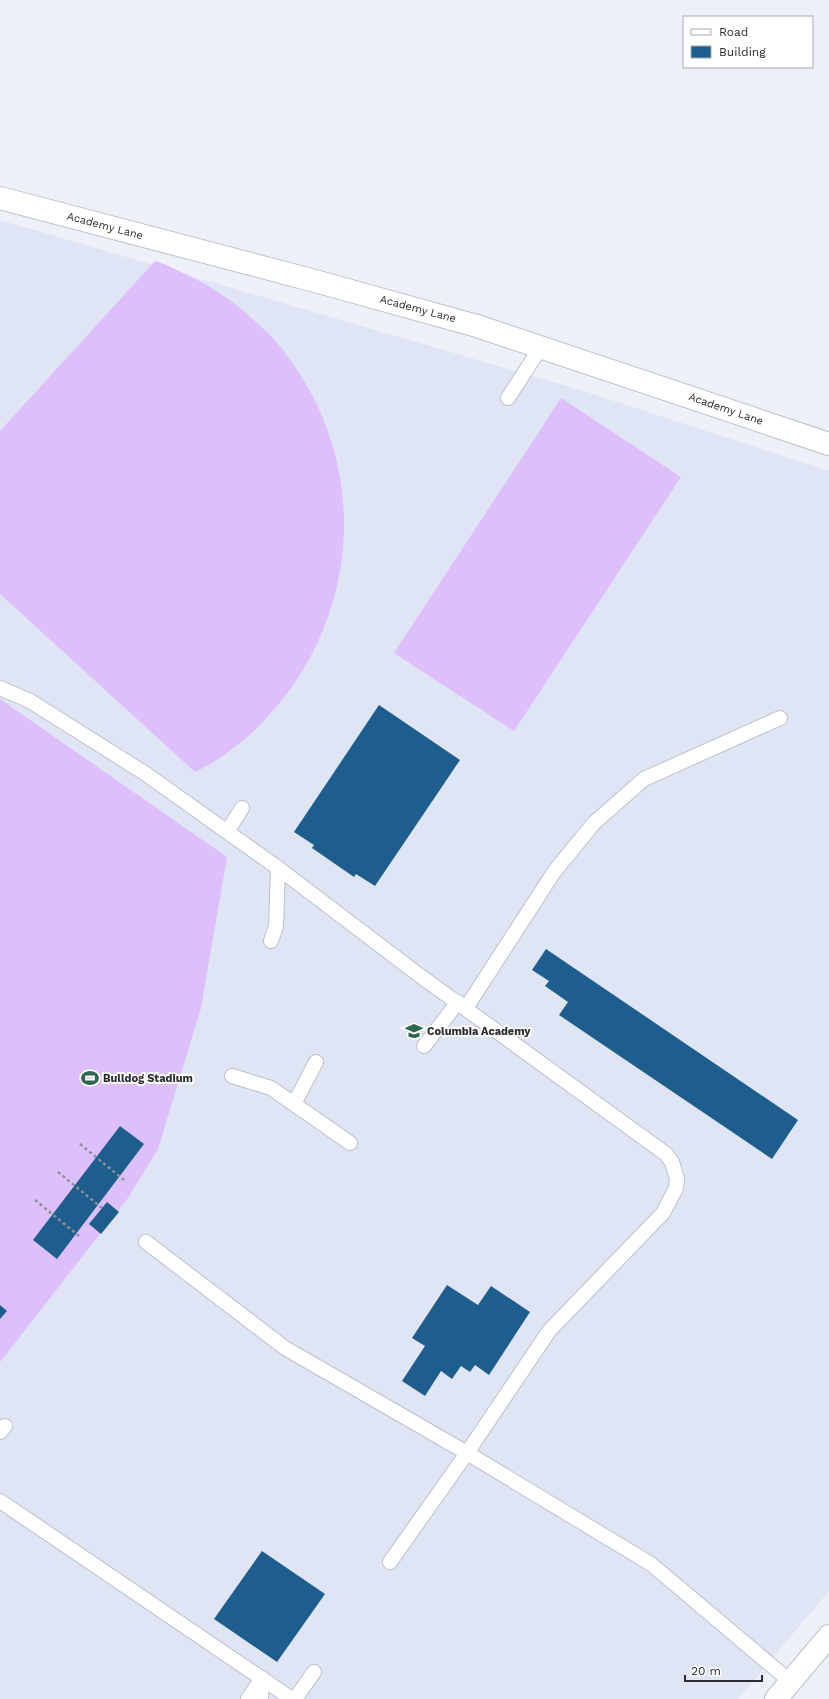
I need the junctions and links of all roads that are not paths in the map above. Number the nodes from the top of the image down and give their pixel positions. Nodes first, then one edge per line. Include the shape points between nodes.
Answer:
1 (0, 198) edge
2 (541, 347) junction
3 (508, 398) dead end
4 (829, 444) edge
5 (0, 688) edge
6 (780, 718) dead end
7 (242, 808) dead end
8 (227, 832) junction
9 (278, 868) junction
10 (272, 941) dead end
11 (462, 1005) junction
12 (424, 1046) dead end
13 (316, 1062) dead end
14 (232, 1076) dead end
15 (294, 1104) junction
16 (350, 1143) dead end
17 (146, 1242) dead end
18 (467, 1453) junction
19 (0, 1501) edge
20 (390, 1562) dead end
21 (829, 1636) edge
22 (314, 1672) dead end
23 (262, 1678) junction
24 (791, 1682) junction
25 (248, 1699) edge
26 (261, 1699) edge
27 (294, 1699) edge
28 (776, 1699) edge

1 - 2 street, Academy Lane via 477,326
2 - 3 lane
2 - 4 street, Academy Lane
5 - 8 lane via 30,701 146,774
6 - 11 lane via 644,779 594,823 554,872
7 - 8 lane
8 - 9 lane
9 - 10 lane via 276,926
9 - 11 lane
11 - 12 lane
11 - 18 lane via 666,1154 676,1169 677,1179 676,1188 663,1213 549,1331
13 - 15 lane
14 - 15 lane via 271,1088
15 - 16 lane
17 - 18 lane via 285,1348
18 - 20 lane
18 - 24 lane via 651,1564
19 - 23 lane
21 - 24 street
22 - 27 lane
23 - 25 lane
23 - 26 lane
23 - 27 lane
24 - 28 street

